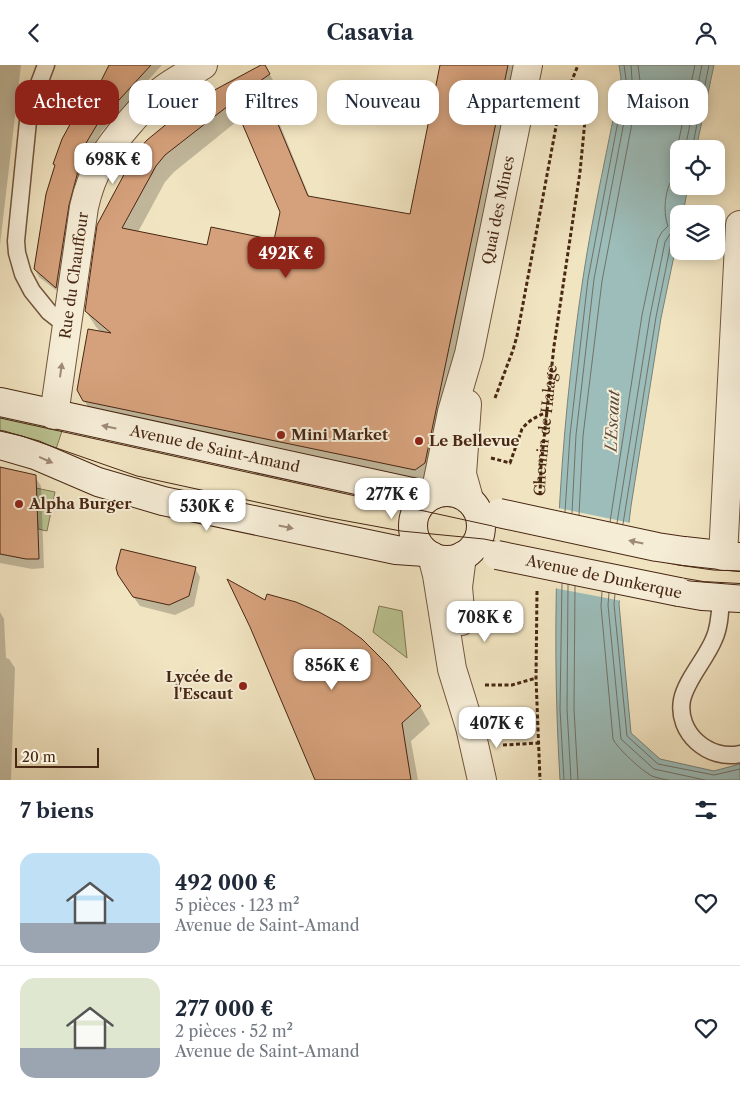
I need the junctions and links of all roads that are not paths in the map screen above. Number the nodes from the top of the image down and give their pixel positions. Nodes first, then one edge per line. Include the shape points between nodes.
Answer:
1 (46, 65) edge
2 (203, 65) edge
3 (528, 65) edge
4 (740, 225) edge
5 (67, 326) junction
6 (469, 354) junction
7 (0, 403) edge
8 (54, 415) junction
9 (0, 445) edge
10 (433, 495) junction
11 (481, 506) junction
12 (428, 554) junction
13 (465, 555) junction
14 (731, 557) edge
15 (730, 598) edge
16 (473, 739) junction
17 (740, 754) edge
18 (482, 780) edge

1 - 5 lane via 28,121 16,241 19,265 32,291 49,312
2 - 5 street, Rue du Chauffour via 151,99 105,153 87,194
3 - 6 street, Quai des Mines
4 - 14 street
8 -> 5 street, Rue du Chauffour
6 - 10 street, Quai des Mines
6 - 11 street, Quai des Mines via 462,474
7 - 8 street, Avenue de Saint-Amand
10 -> 8 street, Avenue de Saint-Amand
9 -> 12 street via 163,501 370,545
10 - 11 street via 451,492
10 - 12 street via 419,506 413,522 416,540
11 - 13 street via 481,533
14 -> 11 street, bridge via 642,543
12 - 13 street via 443,560
12 - 16 street via 437,575 452,669
13 - 15 street, Avenue de Dunkerque, bridge via 497,555 679,592
13 - 16 street via 458,587
15 - 17 lane via 715,638 684,695 682,709 689,733 699,745 722,755
16 - 18 street

